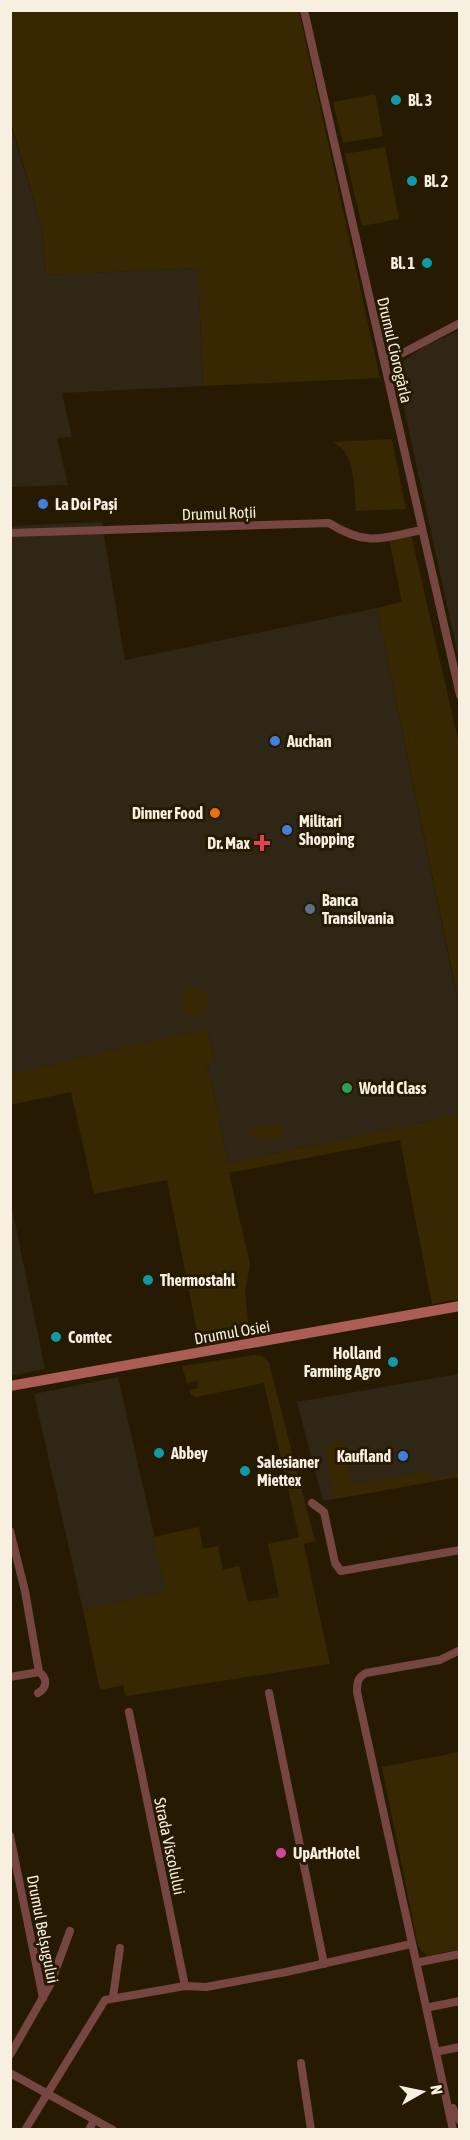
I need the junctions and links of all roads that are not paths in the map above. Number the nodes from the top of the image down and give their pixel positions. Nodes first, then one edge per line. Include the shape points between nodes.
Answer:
1 (304, 10) edge
2 (459, 323) edge
3 (384, 360) junction
4 (422, 530) junction
5 (10, 533) edge
6 (459, 695) edge
7 (459, 1306) edge
8 (10, 1386) edge
9 (312, 1503) dead end
10 (10, 1531) edge
11 (459, 1550) edge
12 (459, 1650) edge
13 (39, 1672) junction
14 (10, 1677) edge
15 (38, 1693) dead end
16 (269, 1693) dead end
17 (129, 1712) dead end
18 (10, 1836) edge
19 (70, 1931) dead end
20 (411, 1944) junction
21 (120, 1948) dead end
22 (459, 1954) edge
23 (420, 1962) junction
24 (324, 1964) junction
25 (185, 1986) junction
26 (113, 1997) junction
27 (43, 1998) junction
28 (459, 2001) edge
29 (430, 2007) junction
30 (459, 2047) edge
31 (440, 2051) junction
32 (10, 2055) edge
33 (301, 2062) dead end
34 (10, 2073) edge
35 (46, 2094) junction
36 (94, 2120) junction
37 (459, 2121) edge
38 (25, 2130) edge
39 (89, 2130) edge
40 (113, 2130) edge
41 (310, 2130) edge
42 (453, 2130) edge

1 - 3 street, Drumul Ciorogârla
2 - 3 street
3 - 4 street, Drumul Ciorogârla
4 - 5 street, Drumul Roții via 376,540 353,537 329,523
4 - 6 street, Drumul Ciorogârla
7 - 8 street, Drumul Osiei
9 - 11 street via 324,1512 335,1563 341,1571
10 - 13 street
12 - 20 street via 440,1660 366,1673 358,1680 357,1692
13 - 14 street
13 - 15 street via 46,1683
16 - 24 street
17 - 25 street, Strada Viscolului
18 - 27 street, Drumul Belșugului
19 - 27 street
20 - 23 street
20 - 24 street
20 - 42 street
21 - 26 street
22 - 23 street
23 - 29 street
24 - 25 street via 206,1987
25 - 26 street
26 - 35 street via 101,2003
27 - 32 street, Drumul Belșugului
28 - 29 street
29 - 31 street
30 - 31 street
31 - 37 street
33 - 41 street
34 - 35 street
35 - 36 street
35 - 38 street
36 - 39 street
36 - 40 street

